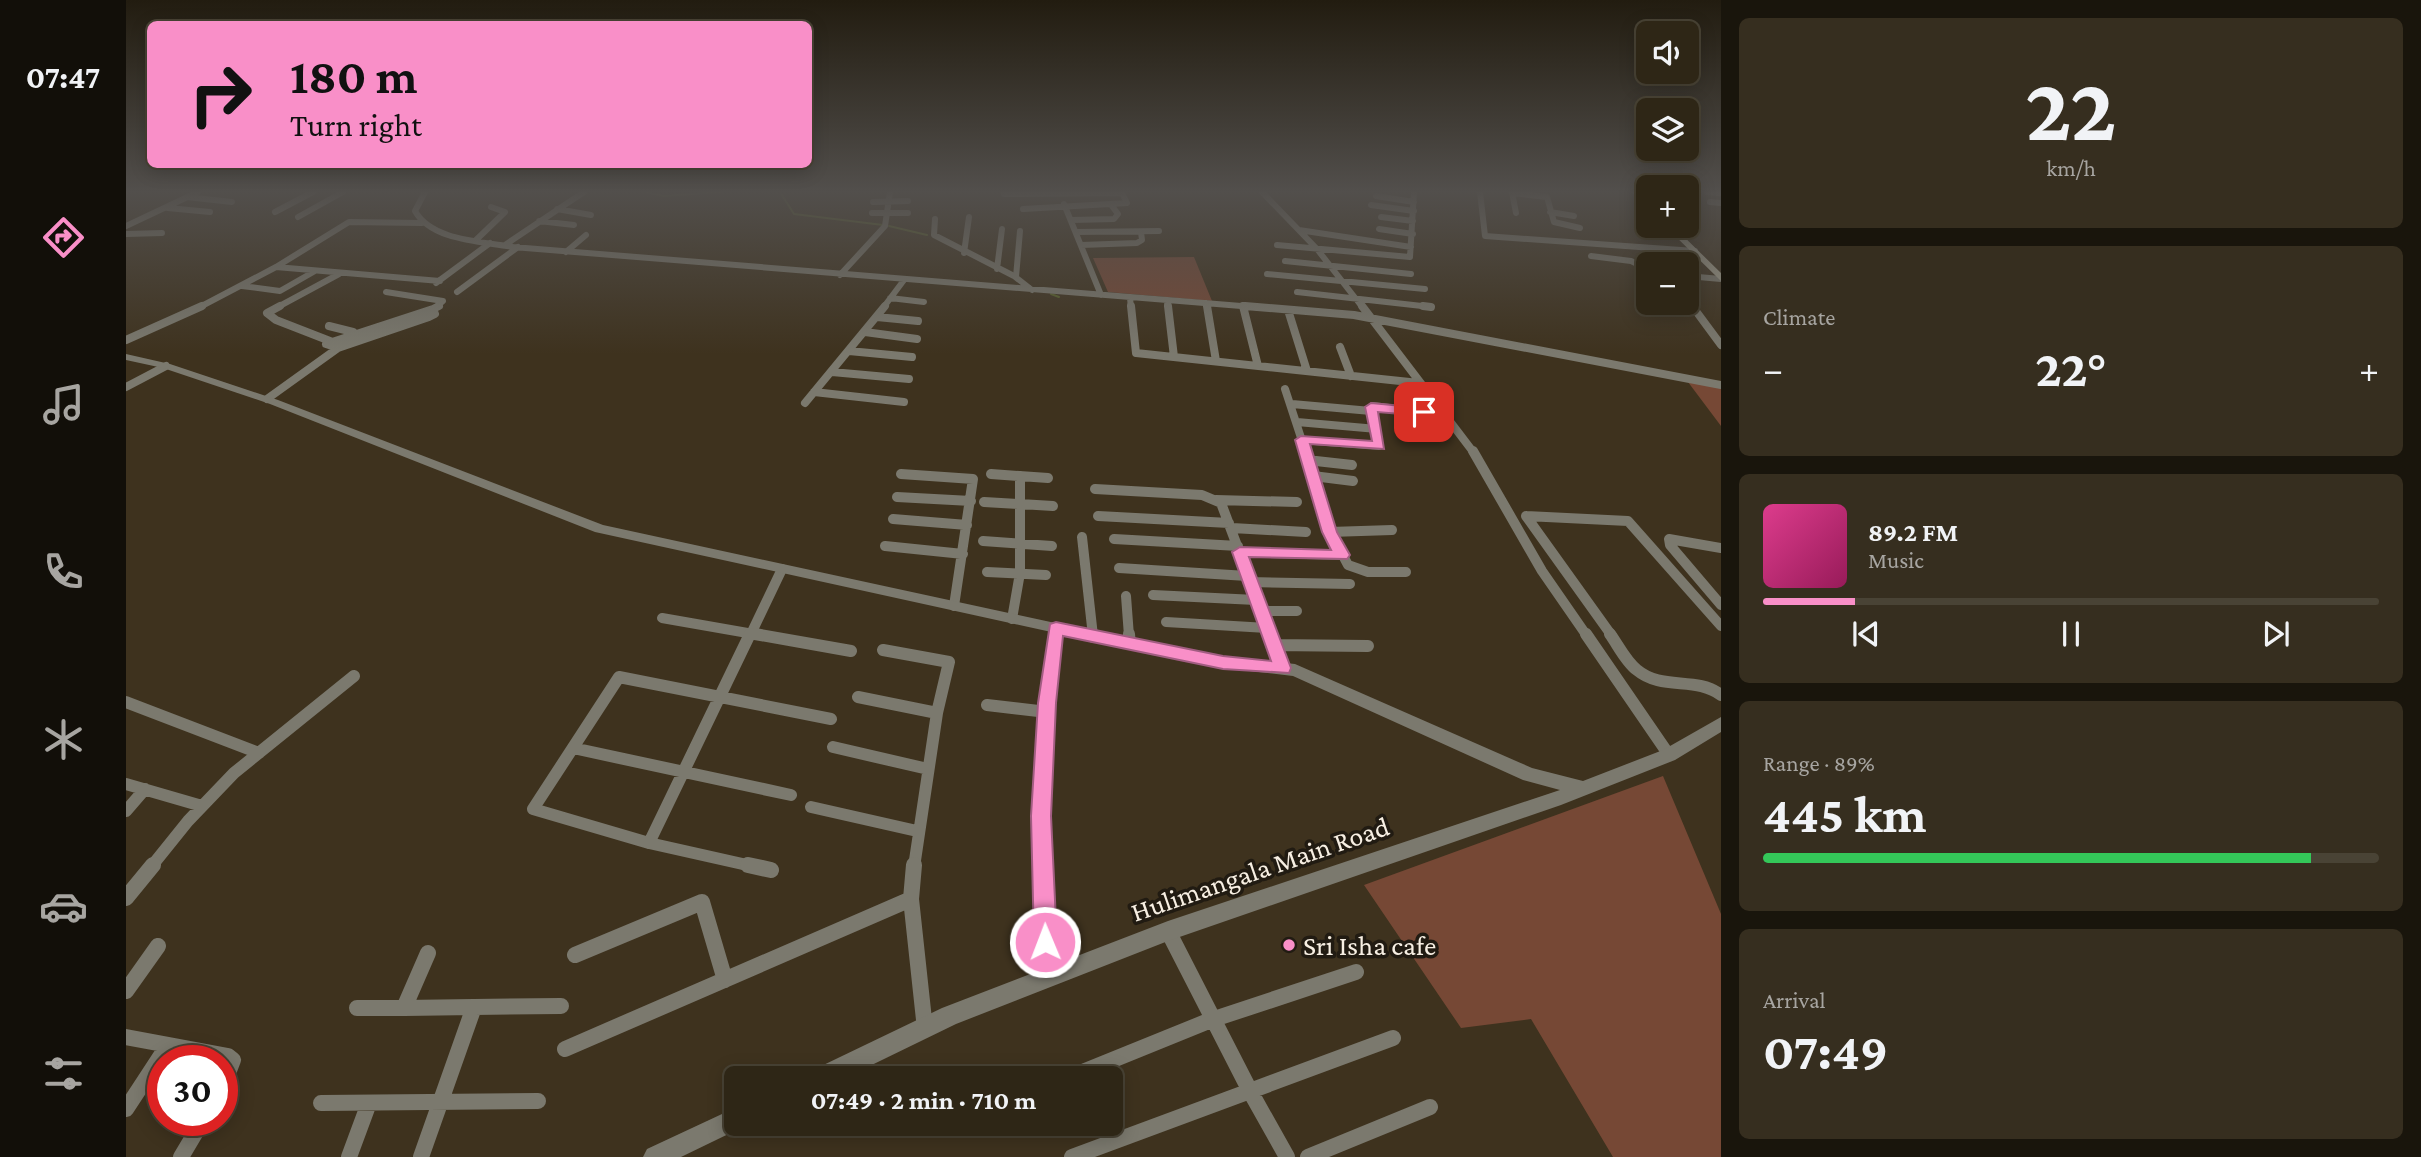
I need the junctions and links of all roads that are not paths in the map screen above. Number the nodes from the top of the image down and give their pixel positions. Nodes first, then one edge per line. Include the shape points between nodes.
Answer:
1 (310, 246) edge
2 (486, 246) edge
3 (505, 246) edge
4 (573, 246) edge
5 (863, 246) edge
6 (952, 246) edge
7 (965, 246) edge
8 (1000, 246) edge
9 (1018, 246) edge
10 (1081, 246) edge
11 (1287, 246) edge
12 (1314, 246) edge
13 (1404, 246) edge
14 (1622, 246) edge
15 (1690, 246) edge
16 (518, 247) junction
17 (1411, 247) joint
18 (1317, 249) junction
19 (1695, 251) junction
20 (566, 252) junction
21 (964, 253) junction
22 (1591, 257) dead end
23 (1285, 261) dead end
24 (1636, 263) edge
25 (1330, 266) junction
26 (276, 267) junction
27 (997, 268) junction
28 (315, 271) junction
29 (338, 274) junction
30 (1267, 274) dead end
31 (1411, 274) dead end
32 (839, 275) junction
33 (1014, 276) junction
34 (1699, 277) edge
35 (1721, 278) edge
36 (904, 280) junction
37 (1340, 281) junction
38 (242, 286) junction
39 (1425, 289) dead end
40 (1032, 290) junction
41 (386, 292) dead end
42 (457, 292) dead end
43 (1101, 295) junction
44 (890, 298) junction
45 (1130, 298) junction
46 (1354, 298) junction
47 (1167, 300) junction
48 (924, 302) dead end
49 (1206, 303) junction
50 (1243, 306) junction
51 (1431, 307) dead end
52 (433, 309) junction
53 (1288, 310) junction
54 (1304, 311) junction
55 (1699, 315) edge
56 (877, 317) junction
57 (1369, 319) junction
58 (918, 321) dead end
59 (329, 326) dead end
60 (355, 332) junction
61 (865, 332) junction
62 (917, 339) dead end
63 (126, 340) edge
64 (330, 341) junction
65 (1721, 345) edge
66 (1340, 347) dead end
67 (338, 348) junction
68 (849, 351) junction
69 (126, 357) edge
70 (912, 357) dead end
71 (1174, 357) junction
72 (1216, 361) junction
73 (166, 366) junction
74 (1258, 366) junction
75 (1307, 371) junction
76 (832, 372) junction
77 (1351, 376) junction
78 (909, 380) dead end
79 (1419, 383) junction
80 (1721, 384) edge
81 (126, 387) edge
82 (1285, 389) dead end
83 (814, 392) junction
84 (267, 399) junction
85 (904, 402) dead end
86 (804, 403) dead end
87 (1292, 404) junction
88 (1371, 411) junction
89 (1446, 415) junction
90 (1297, 422) junction
91 (1377, 429) junction
92 (1301, 440) junction
93 (1307, 460) junction
94 (1352, 465) dead end
95 (901, 474) dead end
96 (991, 474) dead end
97 (1020, 476) junction
98 (1312, 476) junction
99 (1048, 478) dead end
100 (1353, 481) dead end
101 (1095, 489) dead end
102 (897, 497) dead end
103 (1216, 499) junction
104 (971, 501) junction
105 (984, 502) dead end
106 (1297, 502) dead end
107 (1021, 504) junction
108 (1053, 506) dead end
109 (1098, 516) dead end
110 (893, 519) dead end
111 (967, 525) junction
112 (1231, 525) junction
113 (1392, 530) dead end
114 (1306, 532) dead end
115 (1330, 532) junction
116 (1082, 537) dead end
117 (1114, 539) dead end
118 (983, 541) dead end
119 (1021, 543) junction
120 (885, 546) dead end
121 (1052, 546) dead end
122 (1721, 548) edge
123 (1238, 549) junction
124 (963, 554) junction
125 (1342, 555) junction
126 (1119, 568) dead end
127 (782, 569) junction
128 (987, 572) dead end
129 (1406, 572) dead end
130 (1020, 573) junction
131 (1046, 575) dead end
132 (1248, 579) junction
133 (1350, 584) dead end
134 (1153, 595) dead end
135 (1126, 596) dead end
136 (1258, 605) junction
137 (1721, 605) edge
138 (954, 606) junction
139 (1297, 611) dead end
140 (662, 618) dead end
141 (1012, 619) junction
142 (1166, 622) dead end
143 (1721, 626) edge
144 (1056, 628) junction
145 (1267, 628) junction
146 (751, 634) junction
147 (1093, 636) junction
148 (1130, 644) junction
149 (1273, 645) junction
150 (1368, 646) dead end
151 (883, 650) dead end
152 (851, 651) dead end
153 (1283, 668) junction
154 (354, 676) dead end
155 (1715, 684) edge
156 (1721, 695) edge
157 (858, 697) dead end
158 (719, 698) junction
159 (126, 702) edge
160 (987, 705) dead end
161 (1047, 712) junction
162 (937, 713) junction
163 (831, 719) dead end
164 (1721, 724) edge
165 (833, 747) dead end
166 (573, 748) junction
167 (259, 753) junction
168 (1669, 755) junction
169 (928, 769) junction
170 (683, 772) junction
171 (126, 784) edge
172 (145, 789) junction
173 (1583, 789) junction
174 (791, 795) dead end
175 (202, 806) junction
176 (811, 807) dead end
177 (126, 811) edge
178 (917, 831) junction
179 (649, 843) junction
180 (771, 870) dead end
181 (126, 898) edge
182 (911, 899) junction
183 (1168, 931) junction
184 (158, 946) dead end
185 (428, 953) dead end
186 (575, 956) dead end
187 (1356, 972) dead end
188 (725, 980) junction
189 (1044, 980) junction
190 (126, 991) edge
191 (561, 1006) dead end
192 (474, 1007) junction
193 (357, 1008) dead end
194 (404, 1008) junction
195 (1211, 1020) junction
196 (925, 1028) junction
197 (126, 1037) edge
198 (1393, 1038) dead end
199 (168, 1045) edge
200 (565, 1049) dead end
201 (846, 1066) edge
202 (1098, 1066) edge
203 (147, 1077) edge
204 (1250, 1091) junction
205 (538, 1101) dead end
206 (321, 1103) dead end
207 (369, 1103) junction
208 (440, 1104) junction
209 (1430, 1107) dead end
210 (126, 1109) edge
211 (724, 1124) edge
212 (193, 1136) edge
213 (181, 1157) edge
214 (349, 1157) edge
215 (421, 1157) edge
216 (655, 1157) edge
217 (1072, 1157) edge
218 (1287, 1157) edge
219 (1308, 1157) edge

1 - 26 street
2 - 29 street via 437,283 377,272
3 - 16 street
4 - 20 street
5 - 32 street
6 - 21 street
7 - 21 street
8 - 27 street
9 - 33 street
10 - 43 street
11 - 18 street
12 - 18 street
13 - 17 street
14 - 19 street
15 - 19 main road
16 - 20 street
16 - 42 street
17 - 18 street via 1410,257 1399,259
18 - 25 street
19 - 35 main road
20 - 32 street
21 - 27 street
22 - 24 street
23 - 25 street
25 - 31 street
25 - 37 street
26 - 28 street
26 - 38 street
27 - 33 street
28 - 29 street
28 - 38 street via 280,291
29 - 64 street via 267,313
30 - 37 street
32 - 36 street
33 - 40 street
34 - 35 street
36 - 40 street
36 - 44 street
37 - 39 street
37 - 46 street
38 - 63 street
40 - 43 street
41 - 52 street via 443,301
43 - 45 street
44 - 48 street
44 - 56 street
45 - 47 street
45 - 71 street via 1136,353
46 - 51 street
46 - 54 street via 1296,289
46 - 57 street
47 - 49 street
47 - 71 street
49 - 50 street
49 - 72 street
50 - 53 street
50 - 74 street
52 - 60 street
52 - 67 street via 435,314 429,317
53 - 54 street
53 - 75 street
54 - 57 street
55 - 65 street
56 - 58 street
56 - 61 street
57 - 79 street
57 - 80 street
59 - 60 street
60 - 64 street
61 - 62 street
61 - 68 street
64 - 67 street via 326,344
66 - 77 street
67 - 84 street
68 - 70 street
68 - 76 street
69 - 73 street
71 - 72 street
72 - 74 street
73 - 81 street
73 - 84 street
74 - 75 street
75 - 77 street
76 - 78 street
76 - 83 street
77 - 79 street
79 - 89 street
82 - 87 street
83 - 85 street
83 - 86 street
84 - 127 street via 600,529
87 - 88 street
87 - 90 street
88 - 89 street via 1376,406
88 - 91 street
89 - 168 street via 1467,441 1542,571
90 - 91 street
90 - 92 street
91 - 92 street via 1379,446
92 - 93 street
93 - 94 street
93 - 98 street
95 - 104 street via 974,479
96 - 97 street
97 - 99 street
97 - 107 street
98 - 100 street
98 - 115 street
101 - 103 street
102 - 104 street
103 - 106 street
103 - 112 street
104 - 111 street
105 - 107 street
107 - 108 street
107 - 119 street
109 - 112 street
110 - 111 street
111 - 124 street
112 - 114 street
112 - 123 street
113 - 115 street
115 - 125 street
116 - 147 street
117 - 123 street
118 - 119 street
119 - 121 street
119 - 130 street
120 - 124 street
122 - 137 street via 1669,540
123 - 125 street
123 - 132 street
124 - 138 street
125 - 129 street via 1354,570
126 - 132 street
127 - 138 street
127 - 146 street
128 - 130 street
130 - 131 street
130 - 141 street
132 - 133 street
132 - 136 street
134 - 136 street
135 - 148 street
136 - 139 street
136 - 145 street
138 - 141 street
140 - 146 street
141 - 144 street
142 - 145 street
143 - 155 street via 1628,522 1526,516 1636,670 1659,682
144 - 147 street
144 - 161 street
145 - 149 street
146 - 152 street
146 - 158 street
147 - 148 street
148 - 153 street
149 - 150 street
149 - 153 street
151 - 162 street via 949,662
153 - 173 street via 1322,680 1529,775
154 - 167 street
155 - 156 street
157 - 162 street
158 - 163 street
158 - 166 street via 619,677
158 - 170 street
159 - 167 street
160 - 161 street
161 - 189 street via 1041,816 1045,942 1040,963
162 - 169 street
164 - 168 street, Hulimangala Main Road
165 - 169 street
166 - 170 street
166 - 179 street via 533,809
167 - 175 street
168 - 173 street, Hulimangala Main Road
169 - 178 street
170 - 174 street
170 - 179 street
171 - 172 street
172 - 175 street
172 - 177 street
173 - 183 street, Hulimangala Main Road
175 - 181 street
176 - 178 street
178 - 182 street
179 - 180 street
182 - 188 street
182 - 196 street
183 - 189 street, Hulimangala Main Road
183 - 195 street
184 - 190 street
185 - 194 street
186 - 188 street via 702,902
187 - 195 street
188 - 200 street
189 - 196 street, Hulimangala Main Road
191 - 192 street
192 - 194 street
192 - 208 street
193 - 194 street
195 - 202 street
195 - 204 street
196 - 201 street, Hulimangala Main Road
197 - 199 street
198 - 204 street
203 - 210 street
204 - 217 street
204 - 218 street
205 - 208 street
206 - 207 street
207 - 208 street
207 - 214 street
208 - 215 street
209 - 219 street
211 - 216 street
212 - 213 street

